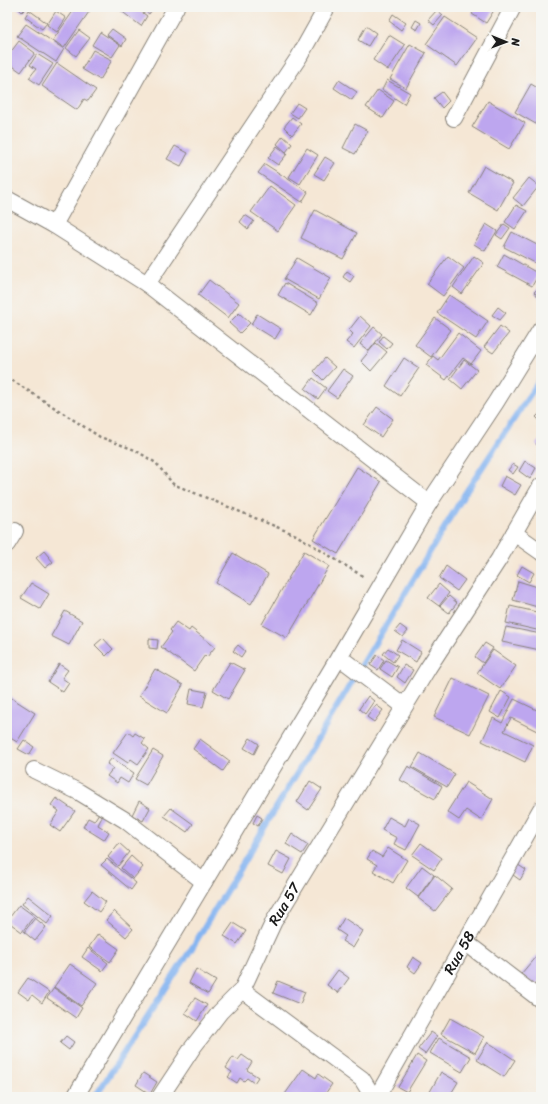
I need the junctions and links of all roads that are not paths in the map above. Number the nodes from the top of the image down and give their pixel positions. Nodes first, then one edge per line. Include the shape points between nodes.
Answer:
1 (176, 7) edge
2 (326, 7) edge
3 (513, 7) edge
4 (454, 118) dead end
5 (7, 199) edge
6 (54, 225) junction
7 (147, 284) junction
8 (541, 328) edge
9 (541, 486) edge
10 (429, 503) junction
11 (514, 533) junction
12 (541, 552) edge
13 (339, 657) junction
14 (404, 706) junction
15 (34, 770) dead end
16 (541, 808) edge
17 (204, 882) junction
18 (465, 942) junction
19 (242, 990) junction
20 (541, 1000) edge
21 (75, 1097) edge
22 (160, 1097) edge
23 (373, 1097) edge
24 (377, 1097) edge

1 - 6 street
2 - 7 street via 299,57
3 - 4 street
5 - 6 street
6 - 7 street
7 - 10 street
8 - 10 street
9 - 11 street, Rua 57
10 - 13 street
11 - 12 street
11 - 14 street, Rua 57
13 - 14 street
13 - 17 street
14 - 19 street, Rua 57 via 274,921
15 - 17 street via 79,792 125,820
16 - 18 street, Rua 58
17 - 21 street
18 - 20 street
18 - 24 street, Rua 58
19 - 22 street, Rua 57 via 220,1012 193,1047
19 - 23 street via 362,1079

